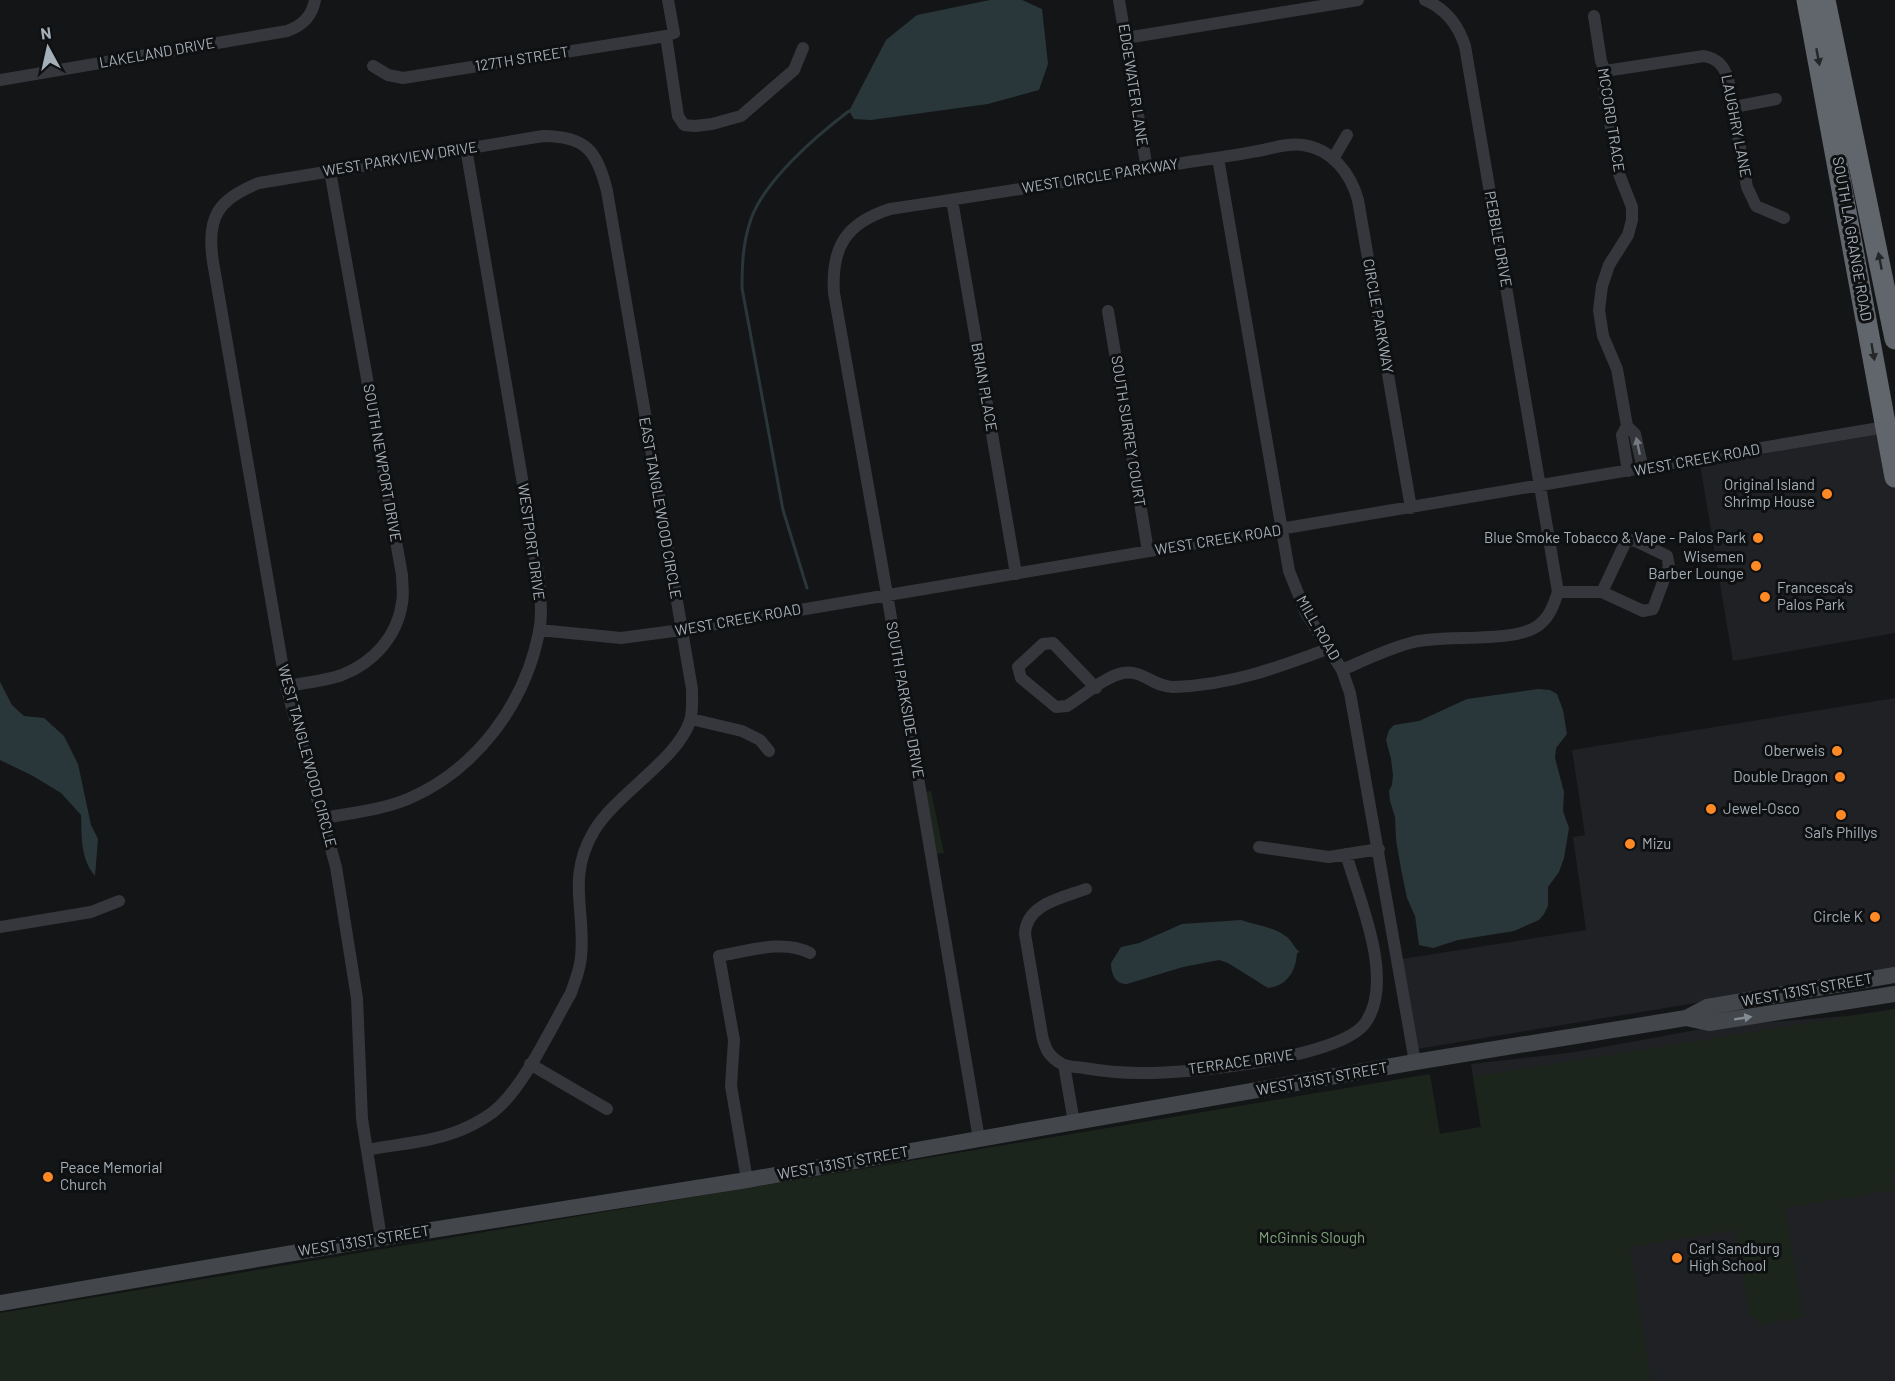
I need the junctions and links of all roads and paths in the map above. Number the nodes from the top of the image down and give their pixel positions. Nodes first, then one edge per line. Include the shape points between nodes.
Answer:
1 (315, 0) edge
2 (668, 0) edge
3 (1119, 0) edge
4 (1358, 0) edge
5 (1425, 0) edge
6 (1807, 0) edge
7 (1825, 0) edge
8 (1442, 4) edge
9 (1594, 16) dead end
10 (670, 34) junction
11 (1126, 38) junction
12 (803, 48) dead end
13 (372, 66) dead end
14 (1605, 71) junction
15 (0, 80) edge
16 (1776, 99) dead end
17 (1734, 107) junction
18 (1347, 135) dead end
19 (585, 144) joint
20 (466, 148) junction
21 (1218, 158) junction
22 (1333, 159) junction
23 (1147, 169) junction
24 (330, 171) junction
25 (952, 200) junction
26 (220, 206) joint
27 (1784, 218) dead end
28 (835, 261) joint
29 (1108, 310) dead end
30 (1895, 339) edge
31 (1627, 426) junction
32 (1891, 426) edge
33 (1643, 469) junction
34 (1628, 471) junction
35 (1895, 477) edge
36 (1541, 486) junction
37 (1411, 508) junction
38 (1281, 529) junction
39 (1148, 551) junction
40 (1016, 574) junction
41 (1558, 592) junction
42 (1602, 592) junction
43 (888, 594) junction
44 (539, 630) junction
45 (681, 630) junction
46 (1330, 648) junction
47 (1342, 670) junction
48 (286, 686) junction
49 (1096, 688) junction
50 (691, 719) junction
51 (769, 751) dead end
52 (323, 818) junction
53 (1259, 847) dead end
54 (1379, 849) junction
55 (1346, 854) junction
56 (1086, 890) dead end
57 (118, 901) dead end
58 (0, 927) edge
59 (810, 953) dead end
60 (1895, 975) edge
61 (1895, 994) edge
62 (1686, 1018) junction
63 (1415, 1062) junction
64 (530, 1064) junction
65 (1064, 1065) junction
66 (607, 1109) dead end
67 (1074, 1122) junction
68 (979, 1139) junction
69 (367, 1150) junction
70 (747, 1180) junction
71 (381, 1238) junction
72 (0, 1303) edge

1 - 15 street, LAKELAND DRIVE via 301,26 287,31
2 - 10 street
3 - 11 street, EDGEWATER LANE
4 - 11 street
5 - 8 street, PEBBLE DRIVE
6 -> 32 highway, SOUTH LA GRANGE ROAD
30 -> 7 highway, SOUTH LA GRANGE ROAD
8 - 36 street, PEBBLE DRIVE via 1460,30 1465,46
9 - 14 street, MCCORD TRACE
10 - 12 street via 678,116 684,124 695,126 732,120 749,111 794,70
10 - 13 street, 127TH STREET via 403,78
11 - 23 street, EDGEWATER LANE
14 - 17 street, LAUGHRY LANE via 1704,56 1715,59 1724,66
14 - 31 street, MCCORD TRACE via 1604,87 1619,174 1632,207 1632,220 1628,235 1609,265 1599,310 1603,336 1617,369
16 - 17 street
17 - 27 street, LAUGHRY LANE via 1747,187 1756,206
18 - 22 street
19 - 20 street, WEST PARKVIEW DRIVE via 543,136
19 - 45 street, EAST TANGLEWOOD CIRCLE via 602,173 607,191
20 - 24 street, WEST PARKVIEW DRIVE
20 - 44 street, WESTPORT DRIVE via 538,573
21 - 22 street, WEST CIRCLE PARKWAY via 1292,145 1305,146
21 - 23 street, WEST CIRCLE PARKWAY
21 - 38 street, MILL ROAD
22 - 37 street, CIRCLE PARKWAY via 1354,184 1358,200
23 - 25 street, WEST CIRCLE PARKWAY
24 - 26 street, WEST PARKVIEW DRIVE via 259,183
24 - 48 street, SOUTH NEWPORT DRIVE via 400,564 403,603 393,631 380,651 360,667 340,676
25 - 28 street, WEST CIRCLE PARKWAY via 890,209 866,219 845,237
25 - 40 street, BRIAN PLACE
26 - 48 street, WEST TANGLEWOOD CIRCLE via 214,219 212,254
28 - 43 street, SOUTH PARKSIDE DRIVE via 834,293
29 - 39 street, SOUTH SURREY COURT
33 -> 31 street, MCCORD TRACE via 1635,434
31 - 34 street, MCCORD TRACE via 1622,435
32 - 33 street, WEST CREEK ROAD
32 - 35 highway, SOUTH LA GRANGE ROAD
33 - 34 street, WEST CREEK ROAD
34 - 36 street, WEST CREEK ROAD
36 - 37 street, WEST CREEK ROAD
36 - 41 street, PEBBLE DRIVE
37 - 38 street, WEST CREEK ROAD
38 - 39 street, WEST CREEK ROAD
38 - 46 street, MILL ROAD via 1296,593
39 - 40 street, WEST CREEK ROAD
40 - 43 street, WEST CREEK ROAD
41 - 42 street
41 - 47 street via 1549,614 1527,632 1414,642
42 - 42 street via 1643,611 1653,609 1669,566 1667,556 1634,540 1626,541
43 - 45 street, WEST CREEK ROAD
43 - 68 street, SOUTH PARKSIDE DRIVE
44 - 45 street, WEST CREEK ROAD via 621,638
44 - 52 street, WESTPORT DRIVE via 517,698 482,747 430,788 408,799
45 - 50 street, EAST TANGLEWOOD CIRCLE via 692,689
46 - 47 street, MILL ROAD
46 - 49 street via 1228,682 1172,688 1124,672
47 - 54 street, MILL ROAD
48 - 52 street, WEST TANGLEWOOD CIRCLE
49 - 49 street via 1067,706 1056,707 1021,678 1018,668 1043,644 1053,643
50 - 51 street via 742,731 760,740
50 - 64 street, EAST TANGLEWOOD CIRCLE via 673,749 594,832 580,869 577,890 582,940 578,975
52 - 69 street, WEST TANGLEWOOD CIRCLE via 336,867 357,998
53 - 55 street via 1329,857
54 - 55 street
54 - 63 street, MILL ROAD
55 - 65 street, TERRACE DRIVE via 1372,940 1377,982 1372,1012 1354,1034 1329,1046 1268,1060 1168,1072 1115,1072
56 - 65 street via 1038,908 1025,925 1045,1048
57 - 58 street via 91,912
59 - 70 street via 786,945 719,956 734,1040 731,1086
60 - 62 street, WEST 131ST STREET via 1707,1007
62 -> 61 street, WEST 131ST STREET via 1709,1023
62 - 63 street, WEST 131ST STREET
63 - 67 street, WEST 131ST STREET
64 - 66 street
64 - 69 street, EAST TANGLEWOOD CIRCLE via 500,1107 477,1123 441,1136
65 - 67 street
67 - 68 street, WEST 131ST STREET
68 - 70 street, WEST 131ST STREET
69 - 71 street, WEST TANGLEWOOD CIRCLE
70 - 71 street, WEST 131ST STREET
71 - 72 street, WEST 131ST STREET

